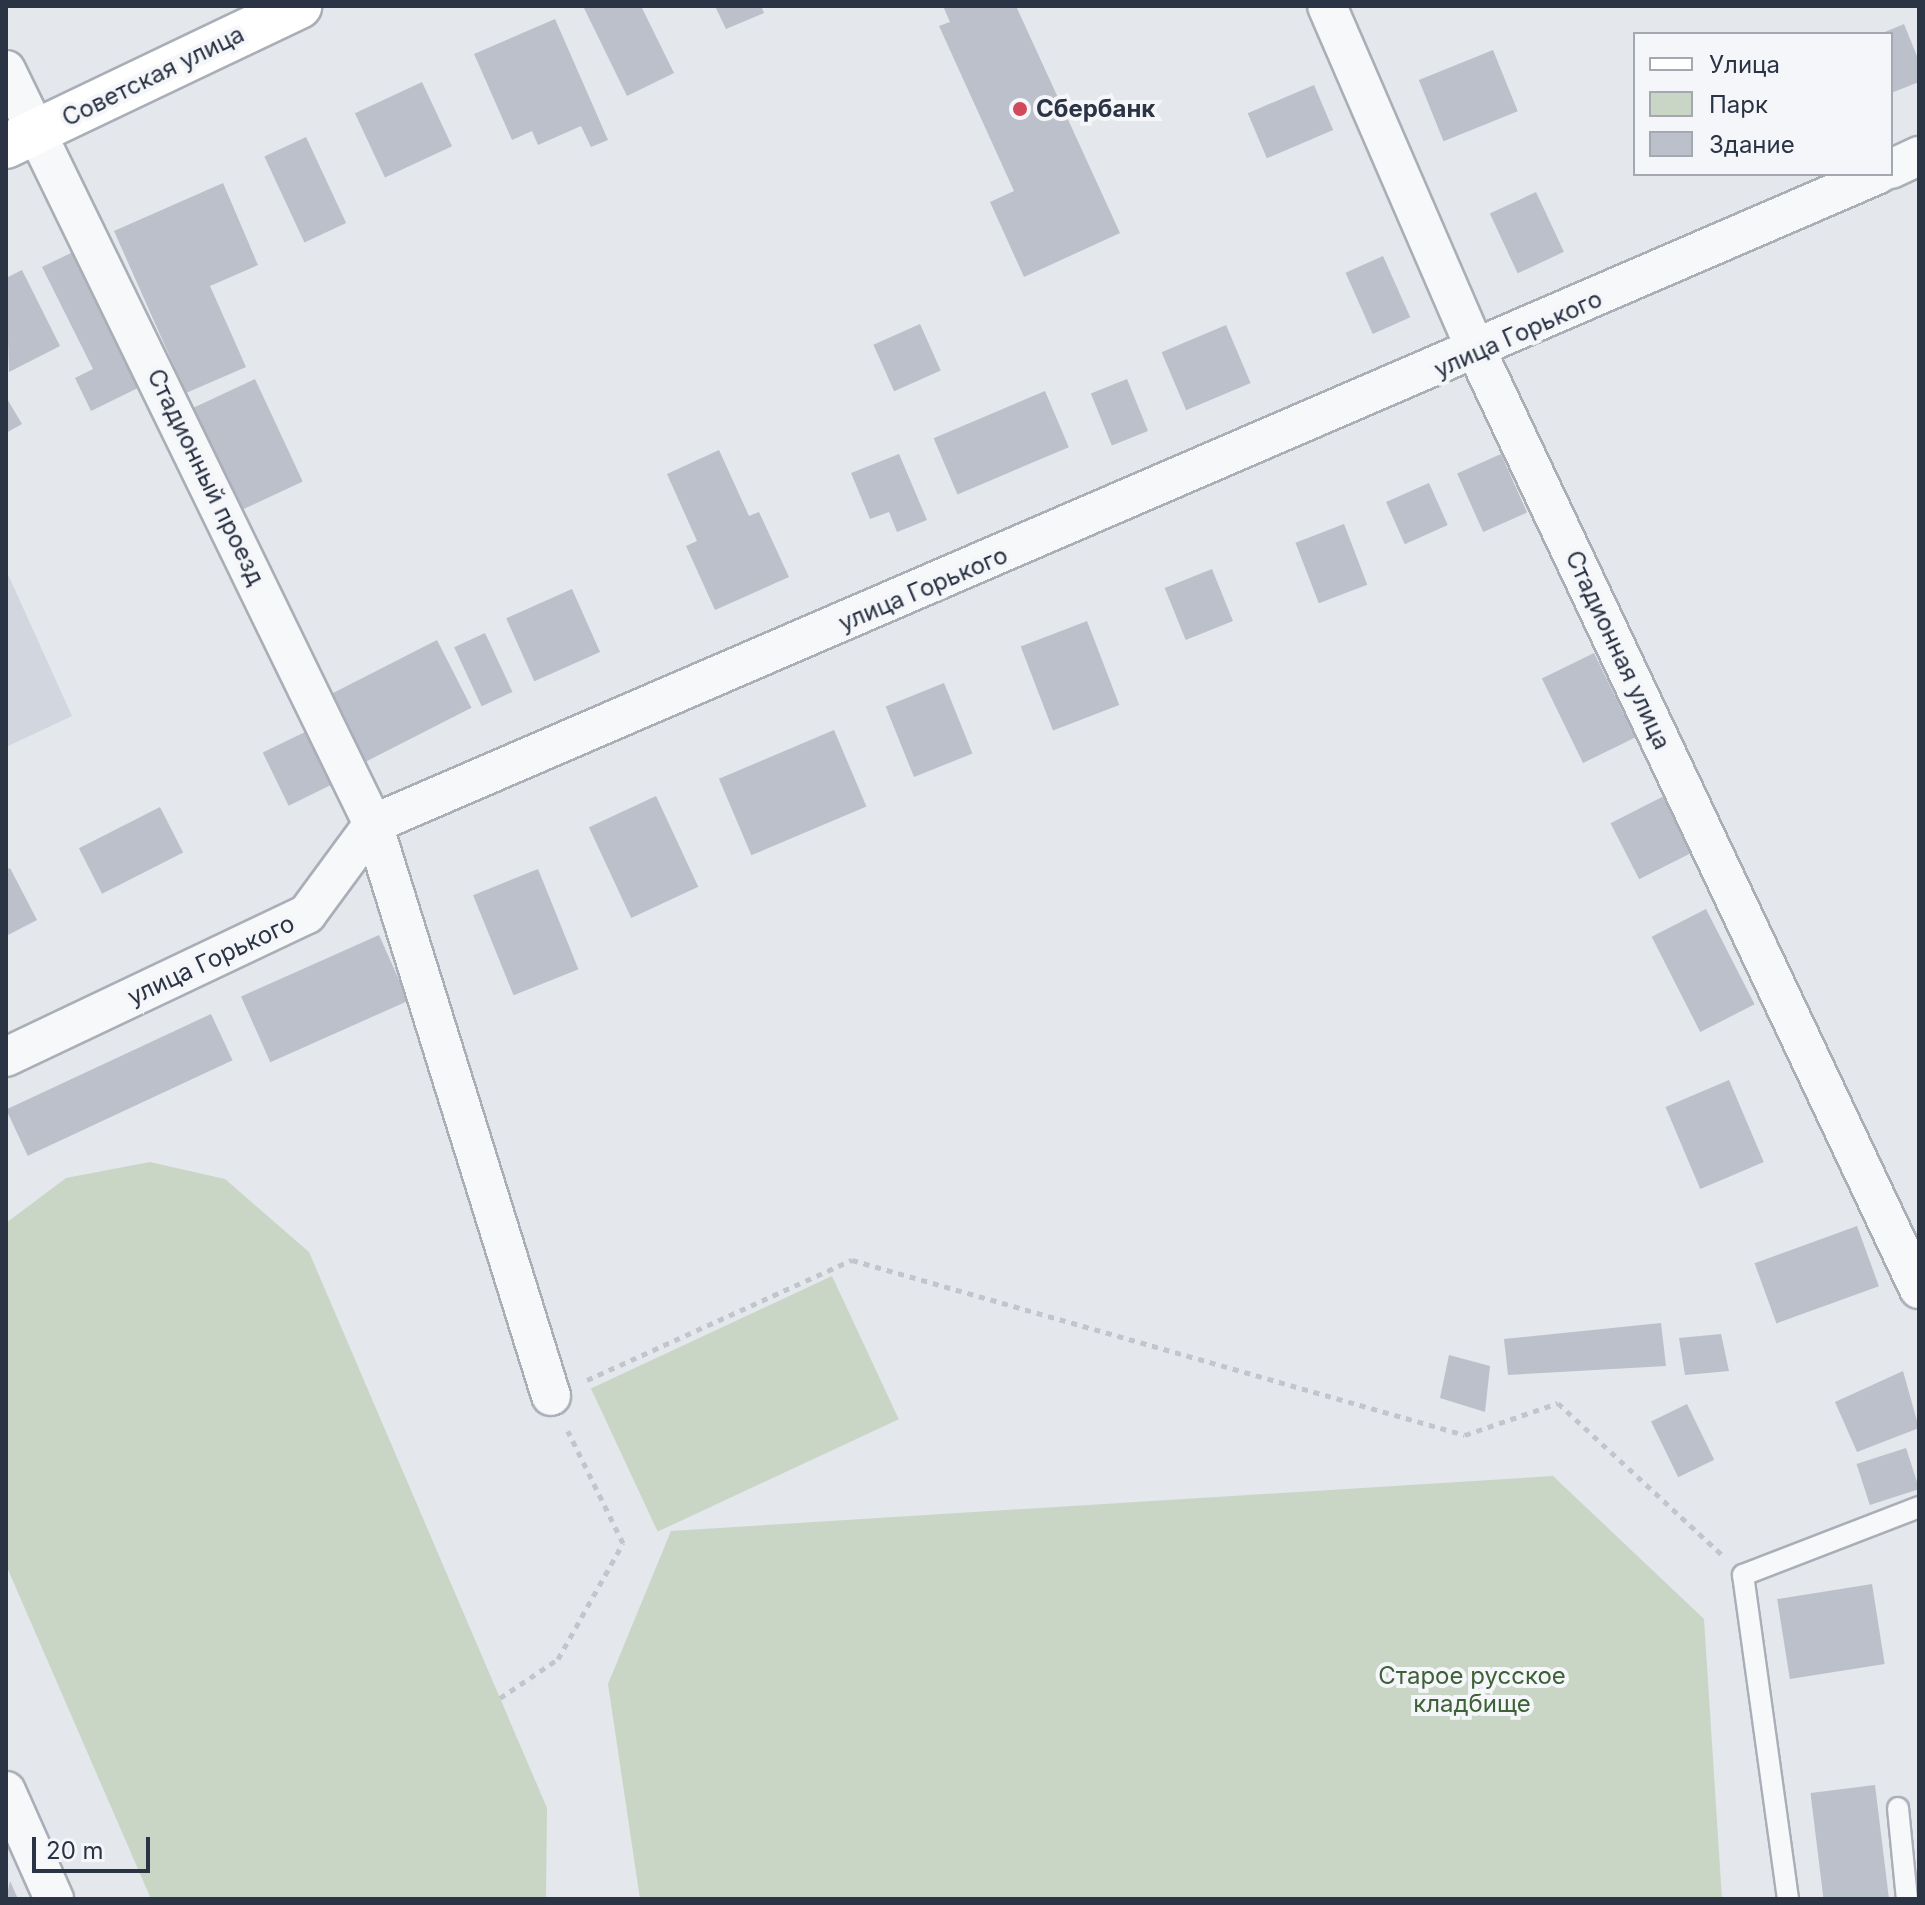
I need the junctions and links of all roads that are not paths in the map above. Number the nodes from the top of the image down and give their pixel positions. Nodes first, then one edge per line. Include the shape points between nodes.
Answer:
1 (299, 6) edge
2 (1327, 6) edge
3 (6, 70) edge
4 (23, 138) edge
5 (1919, 156) edge
6 (1893, 168) edge
7 (1874, 176) edge
8 (1477, 352) junction
9 (373, 824) junction
10 (6, 1057) edge
11 (1919, 1289) edge
12 (551, 1396) road end
13 (1919, 1507) edge
14 (6, 1791) edge
15 (1898, 1808) dead end
16 (54, 1899) edge
17 (1788, 1899) edge
18 (1907, 1899) edge

1 - 4 main road, Советская улица
2 - 8 street, Стадионная улица
3 - 4 street, Стадионный проезд
4 - 9 street, Стадионный проезд
5 - 6 street
7 - 8 street, улица Горького
8 - 9 street, улица Горького
8 - 11 street, Стадионная улица
9 - 10 street, улица Горького via 307,914
9 - 12 street, Стадионный проезд
13 - 17 lane via 1743,1575
14 - 16 street
15 - 18 lane

